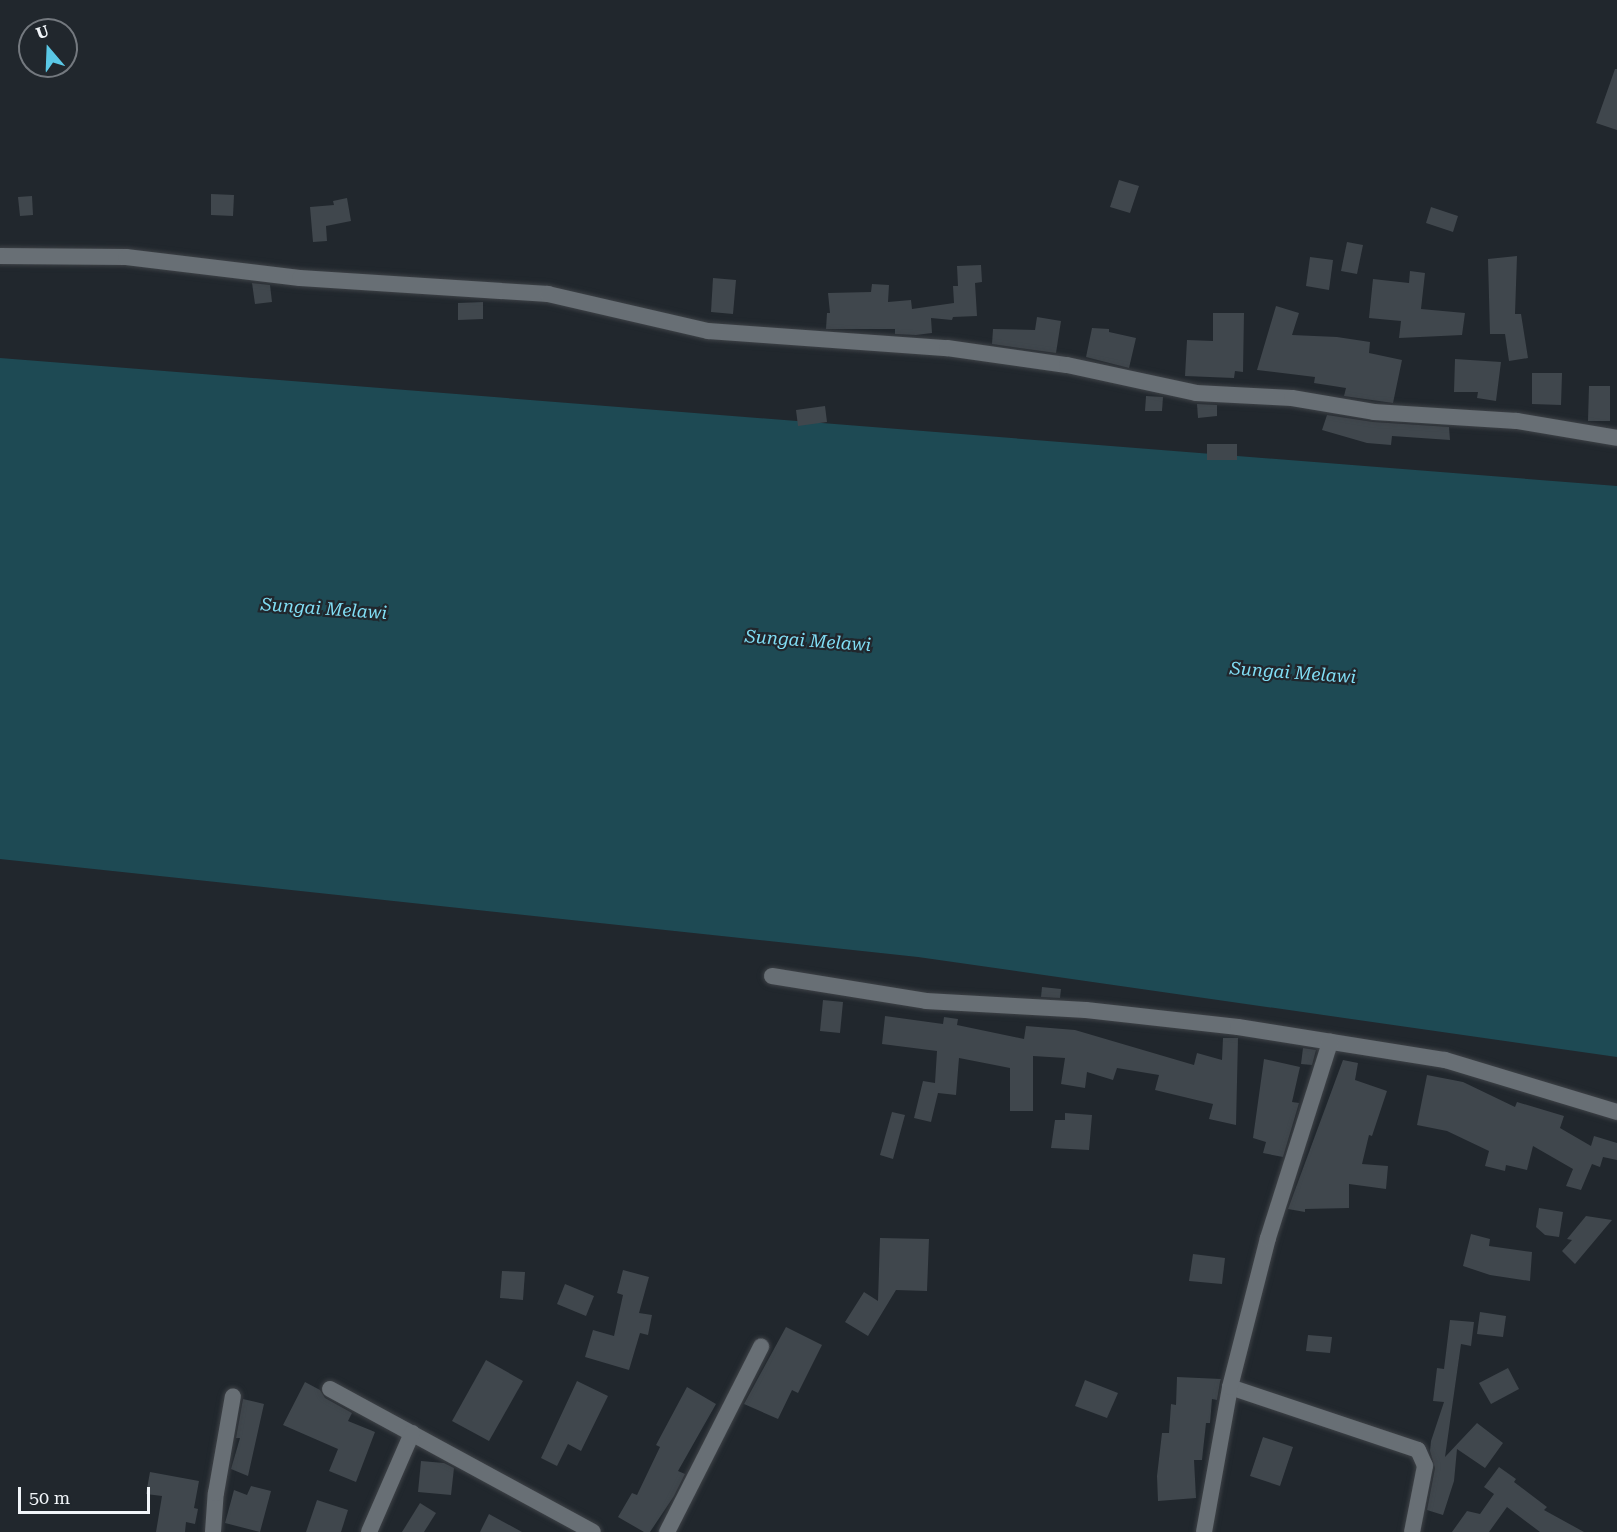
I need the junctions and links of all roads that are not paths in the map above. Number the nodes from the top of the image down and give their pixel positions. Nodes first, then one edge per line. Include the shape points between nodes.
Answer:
1 (0, 255) edge
2 (1617, 438) edge
3 (772, 976) dead end
4 (1330, 1042) junction
5 (1617, 1112) edge
6 (761, 1347) dead end
7 (1230, 1387) junction
8 (330, 1389) dead end
9 (233, 1396) dead end
10 (412, 1433) junction
11 (572, 1528) edge
12 (213, 1532) edge
13 (369, 1532) edge
14 (593, 1532) edge
15 (668, 1532) edge
16 (1204, 1532) edge
17 (1412, 1532) edge

1 - 2 street via 126,257 311,279 548,294 708,331 947,348 1067,365 1196,393 1292,398 1374,412 1517,421
3 - 4 street via 926,1001 1086,1010
4 - 5 street via 1445,1060
4 - 7 street via 1268,1238
6 - 15 street
7 - 16 street
7 - 17 street via 1418,1450 1425,1466
8 - 10 street
9 - 12 street
10 - 11 street
10 - 13 street
11 - 14 street

